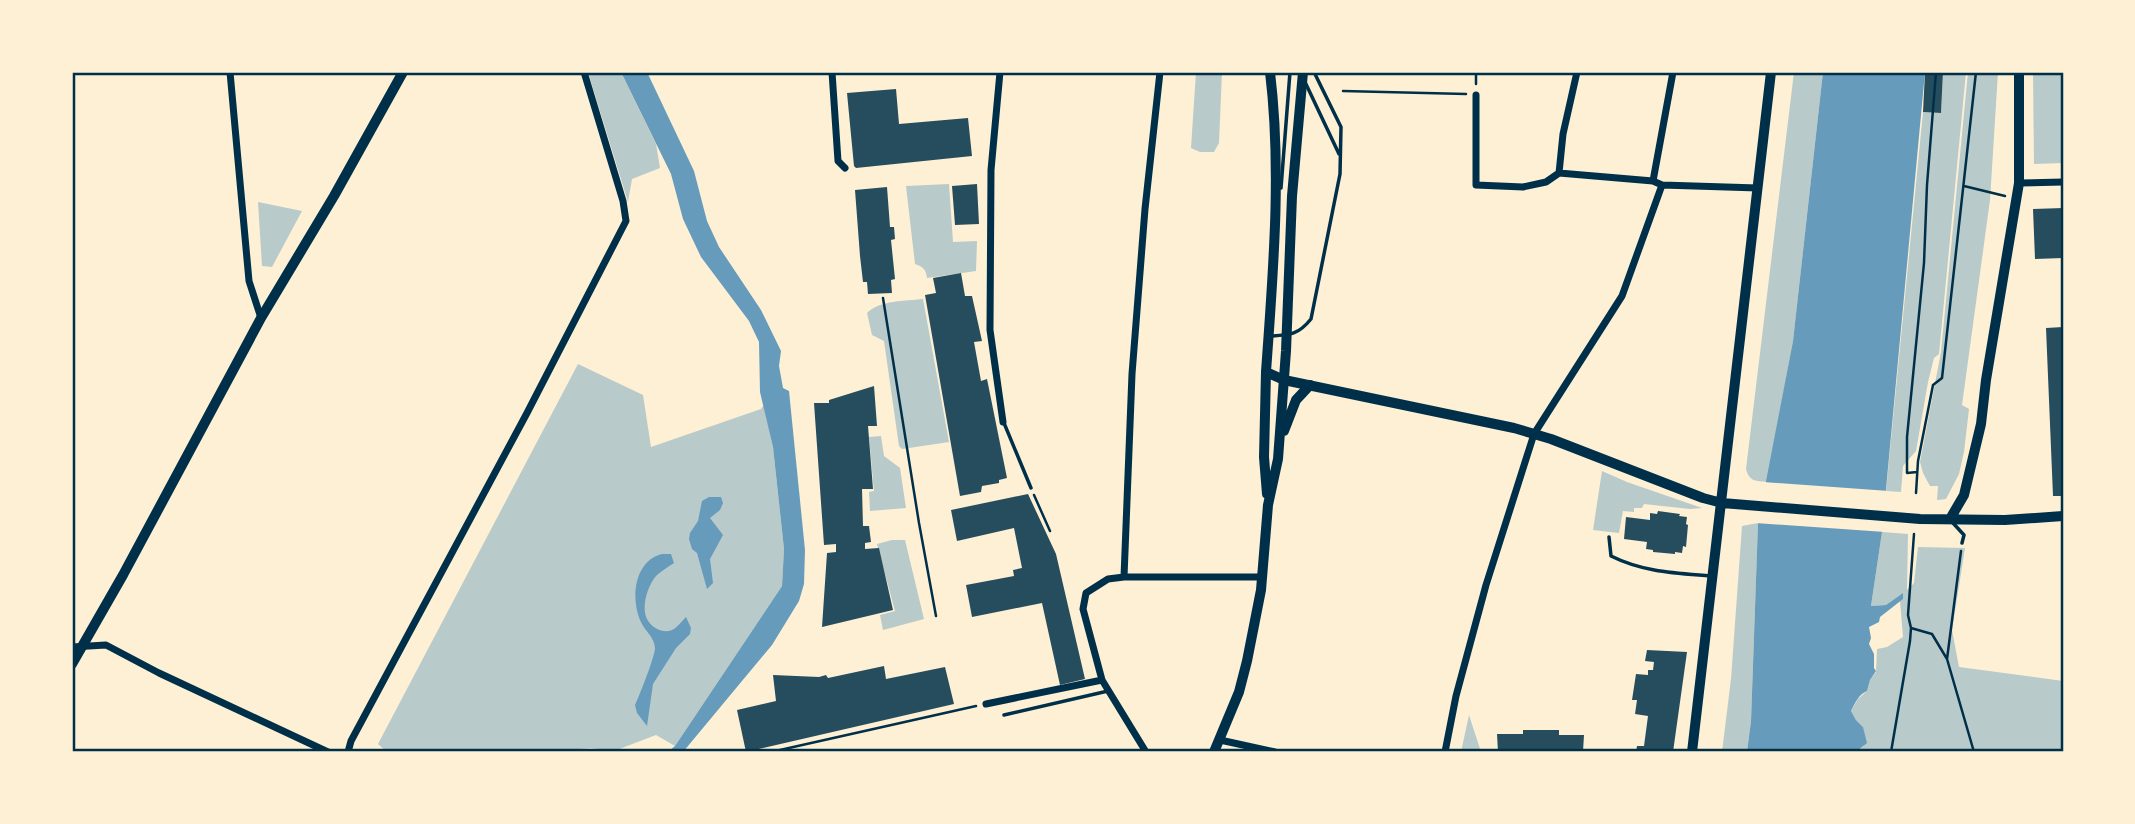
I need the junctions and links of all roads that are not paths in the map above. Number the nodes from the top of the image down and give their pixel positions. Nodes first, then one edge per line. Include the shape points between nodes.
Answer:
1 (230, 72) edge
2 (403, 72) edge
3 (584, 72) edge
4 (832, 72) edge
5 (1000, 72) edge
6 (1160, 72) edge
7 (1270, 72) edge
8 (1290, 72) edge
9 (1314, 72) edge
10 (1577, 72) edge
11 (1673, 72) edge
12 (1771, 72) edge
13 (2019, 72) edge
14 (1303, 73) edge
15 (1476, 95) road end
16 (1340, 156) junction
17 (845, 167) dead end
18 (1559, 173) junction
19 (1653, 181) junction
20 (2063, 182) edge
21 (2019, 183) junction
22 (1662, 185) junction
23 (1758, 188) junction
24 (1273, 278) junction
25 (261, 318) junction
26 (1286, 335) junction
27 (1269, 336) junction
28 (1266, 372) junction
29 (1284, 380) junction
30 (1310, 385) junction
31 (1003, 422) joint
32 (1534, 434) junction
33 (1280, 441) junction
34 (1031, 488) road end
35 (1722, 503) junction
36 (1268, 505) junction
37 (2063, 516) edge
38 (1950, 519) junction
39 (1609, 537) dead end
40 (1962, 543) road end
41 (1712, 576) junction
42 (1124, 577) junction
43 (1262, 577) junction
44 (76, 647) edge
45 (72, 664) edge
46 (1102, 680) junction
47 (1108, 691) junction
48 (986, 704) road end
49 (1004, 715) dead end
50 (1220, 740) junction
51 (328, 752) edge
52 (348, 752) edge
53 (1146, 752) edge
54 (1214, 752) edge
55 (1275, 752) edge
56 (1445, 752) edge
57 (1692, 752) edge

1 - 25 street via 249,281
2 - 25 main road
3 - 52 street via 626,221
4 - 17 street via 838,160
5 - 31 street via 990,170 990,330
6 - 42 street via 1132,374
7 - 24 main road via 1275,112
8 - 24 lane
9 - 16 lane via 1341,127
10 - 18 street
11 - 19 street
12 - 23 main road
13 - 21 main road
14 - 16 lane
14 - 26 main road
15 - 18 street via 1476,184 1522,187 1546,182
16 - 26 lane via 1311,319 1301,331
18 - 19 street
19 - 22 street
20 - 21 street
21 - 38 main road via 1981,424 1964,495
22 - 23 street
22 - 32 street via 1622,296
23 - 35 main road
24 - 27 main road
25 - 44 main road via 130,563
26 - 27 lane
26 - 29 main road
27 - 28 main road
28 - 29 main road
28 - 36 main road
29 - 30 main road
29 - 33 main road
30 - 32 main road
30 - 33 main road via 1296,400
31 - 34 lane
32 - 35 main road
32 - 56 street via 1486,586
33 - 36 main road
35 - 38 main road
35 - 41 main road
36 - 43 main road
37 - 38 main road
38 - 40 lane via 1964,535
39 - 41 lane via 1611,556 1629,565
41 - 57 main road
42 - 43 street
42 - 46 street via 1108,579 1086,593 1083,609
43 - 50 main road via 1247,662
44 - 45 main road
44 - 51 street via 106,645
46 - 47 street
46 - 48 street
47 - 49 lane
47 - 53 street
50 - 54 main road
50 - 55 street

